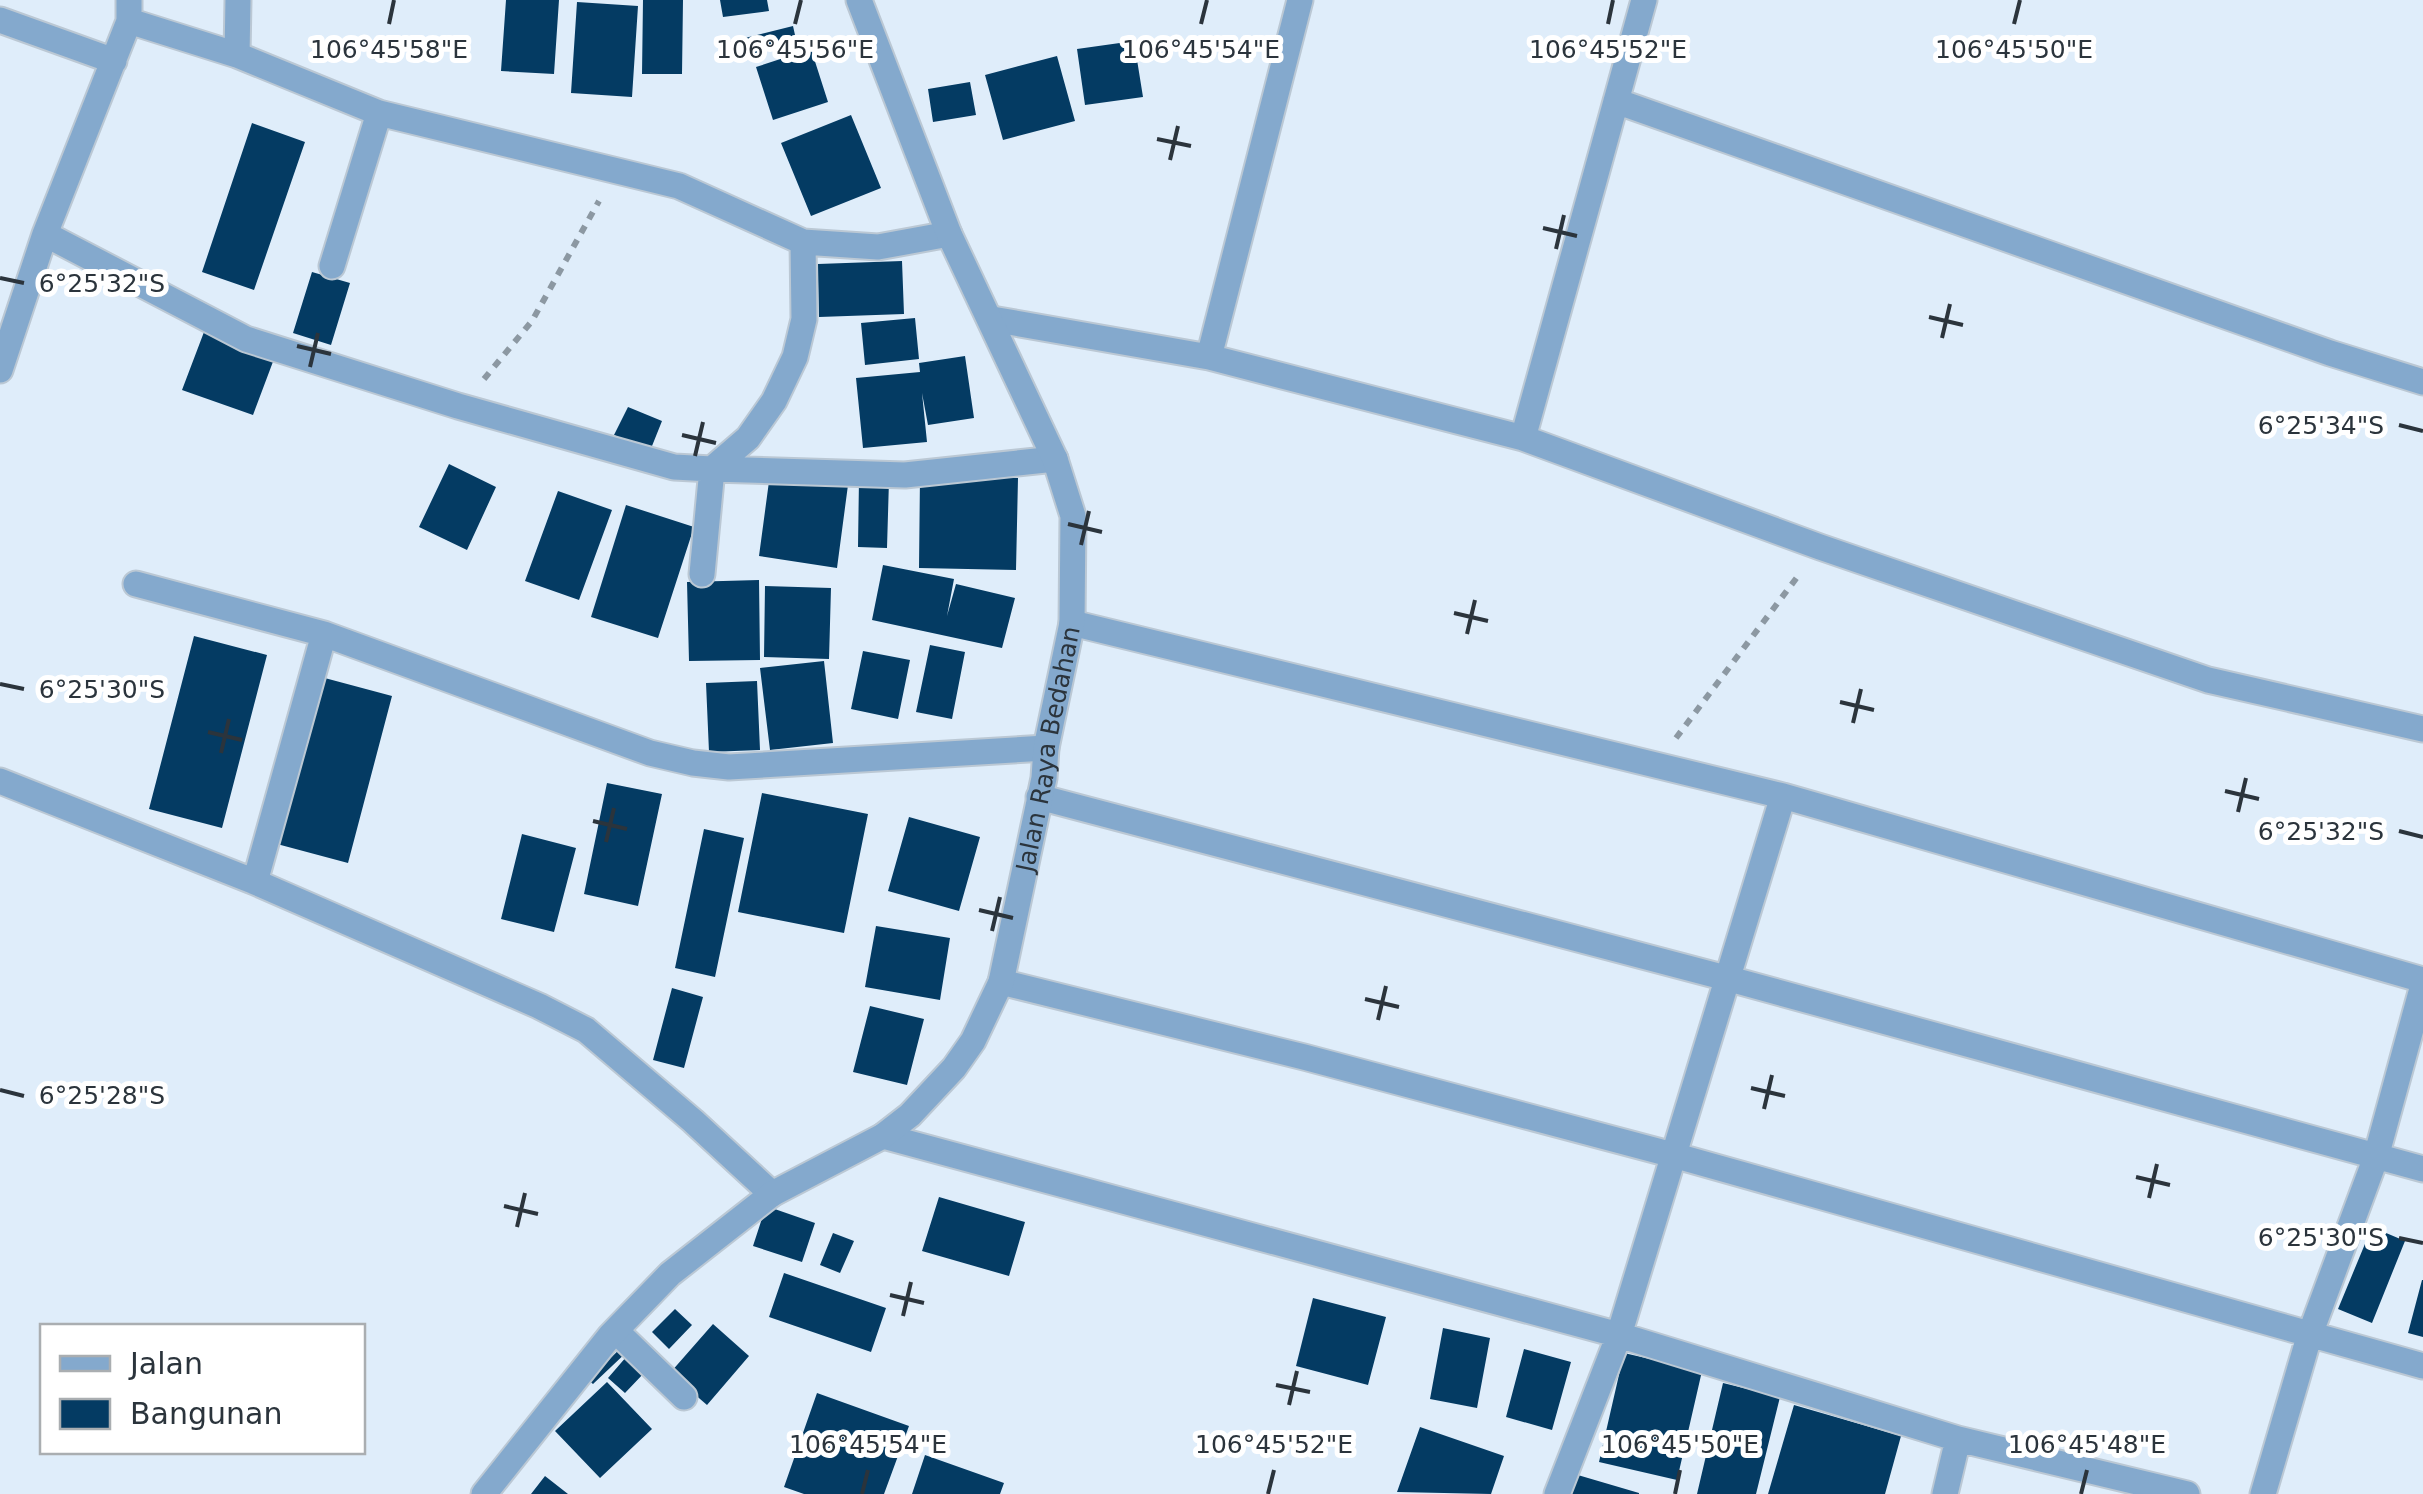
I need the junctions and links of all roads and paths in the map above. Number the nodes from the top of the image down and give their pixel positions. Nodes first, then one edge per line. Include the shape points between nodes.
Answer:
1 (238, 0) edge
2 (860, 0) edge
3 (1300, 0) edge
4 (1644, 0) edge
5 (130, 10) edge
6 (0, 20) edge
7 (237, 55) junction
8 (114, 61) junction
9 (1616, 101) junction
10 (379, 114) junction
11 (616, 170) junction
12 (45, 234) junction
13 (949, 234) junction
14 (803, 242) junction
15 (332, 266) dead end
16 (992, 319) junction
17 (1209, 357) junction
18 (0, 370) edge
19 (2423, 382) edge
20 (458, 406) junction
21 (1524, 438) junction
22 (1055, 459) junction
23 (712, 469) junction
24 (1820, 547) junction
25 (702, 574) dead end
26 (136, 584) dead end
27 (1072, 623) junction
28 (324, 634) junction
29 (2423, 729) edge
30 (1046, 748) junction
31 (1657, 764) junction
32 (0, 782) edge
33 (1783, 796) junction
34 (1039, 797) junction
35 (255, 882) junction
36 (1726, 978) junction
37 (1001, 982) junction
38 (2423, 983) edge
39 (884, 1136) junction
40 (1673, 1155) junction
41 (2376, 1157) junction
42 (2423, 1170) edge
43 (772, 1194) junction
44 (616, 1330) junction
45 (1618, 1334) junction
46 (2309, 1337) junction
47 (2423, 1366) edge
48 (684, 1397) dead end
49 (1958, 1438) junction
50 (484, 1494) edge
51 (1557, 1494) edge
52 (1945, 1494) edge
53 (2187, 1494) edge
54 (2263, 1494) edge

1 - 7 street
2 - 13 street, Jalan Raya Bedahan
3 - 17 street
4 - 9 street
5 - 7 street
5 - 8 street
6 - 8 street
7 - 10 street
8 - 12 street
9 - 19 street
9 - 21 street
10 - 11 street
10 - 15 street
11 - 14 street via 678,186
11 - 20 path via 532,321
12 - 18 street
12 - 20 street via 246,338
13 - 14 street via 878,247
13 - 16 street, Jalan Raya Bedahan
14 - 23 street via 804,319 795,357 748,438
16 - 17 street
16 - 22 street, Jalan Raya Bedahan
17 - 21 street
20 - 23 street via 674,467
21 - 24 street
22 - 23 street via 905,474
22 - 27 street, Jalan Raya Bedahan via 1072,516
23 - 25 street
24 - 29 street via 2208,680
24 - 31 path
26 - 28 street
27 - 30 street, Jalan Raya Bedahan
27 - 31 street
28 - 30 street via 600,737 693,763 730,767
28 - 35 street
30 - 34 street, Jalan Raya Bedahan
31 - 33 street
32 - 35 street
33 - 36 street
33 - 38 street
34 - 36 street
34 - 37 street, Jalan Raya Bedahan
35 - 43 street via 586,1030
36 - 40 street
36 - 41 street
37 - 39 street, Jalan Raya Bedahan via 954,1068
37 - 40 street
38 - 41 street
39 - 43 street, Jalan Raya Bedahan
39 - 45 street
40 - 45 street
40 - 46 street
41 - 42 street
41 - 46 street
43 - 44 street, Jalan Raya Bedahan via 670,1274
44 - 48 street
44 - 50 street, Jalan Raya Bedahan
45 - 49 street
45 - 51 street
46 - 47 street
46 - 54 street
49 - 52 street
49 - 53 street

